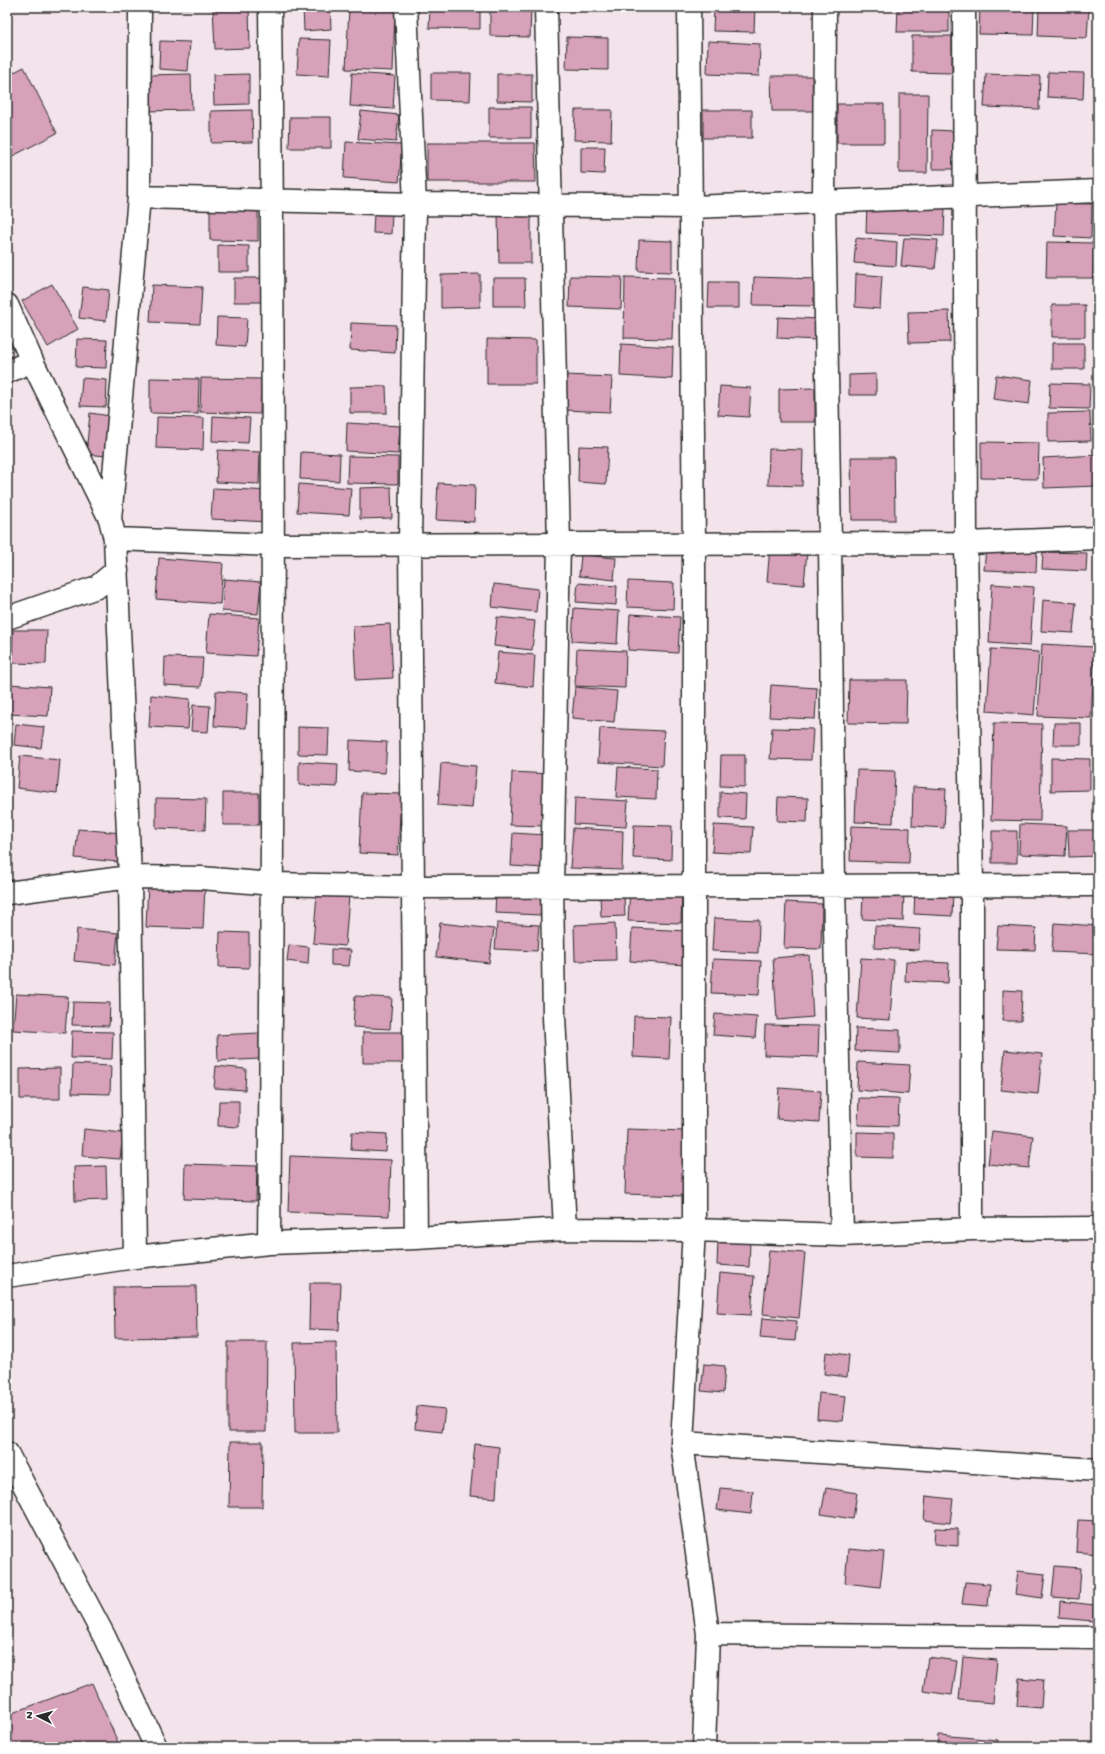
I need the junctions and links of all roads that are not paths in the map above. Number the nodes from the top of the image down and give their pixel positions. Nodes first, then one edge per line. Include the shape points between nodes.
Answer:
1 (140, 7) edge
2 (270, 7) edge
3 (406, 7) edge
4 (546, 7) edge
5 (689, 7) edge
6 (825, 7) edge
7 (964, 7) edge
8 (1098, 191) edge
9 (139, 197) junction
10 (964, 197) junction
11 (272, 200) junction
12 (824, 202) junction
13 (415, 204) junction
14 (550, 206) junction
15 (692, 207) junction
16 (7, 305) edge
17 (32, 361) junction
18 (7, 372) edge
19 (112, 529) junction
20 (1098, 538) edge
21 (966, 542) junction
22 (830, 543) junction
23 (410, 544) junction
24 (559, 544) junction
25 (694, 544) junction
26 (272, 545) junction
27 (117, 570) junction
28 (7, 618) edge
29 (130, 877) junction
30 (273, 884) junction
31 (972, 885) junction
32 (1098, 885) edge
33 (552, 886) junction
34 (693, 886) junction
35 (834, 886) junction
36 (412, 887) junction
37 (7, 893) edge
38 (1098, 1228) edge
39 (565, 1229) junction
40 (972, 1229) junction
41 (694, 1230) junction
42 (842, 1235) junction
43 (416, 1238) junction
44 (269, 1243) junction
45 (135, 1257) junction
46 (7, 1276) edge
47 (682, 1443) junction
48 (7, 1453) edge
49 (1098, 1470) edge
50 (708, 1634) junction
51 (1098, 1638) edge
52 (156, 1747) edge
53 (704, 1747) edge

1 - 9 street
2 - 11 street
3 - 13 street
4 - 14 street
5 - 15 street
6 - 12 street
7 - 10 street
8 - 10 street
9 - 11 street
9 - 19 street
10 - 12 street
10 - 21 street
11 - 13 street
11 - 26 street
12 - 15 street
12 - 22 street
13 - 14 street
13 - 23 street
14 - 15 street
14 - 24 street
15 - 25 street
16 - 17 street
17 - 18 street
17 - 19 street
19 - 26 street
19 - 27 street
20 - 21 street
21 - 22 street
21 - 31 street
22 - 25 street
22 - 35 street
23 - 24 street
23 - 26 street
23 - 36 street
24 - 25 street
24 - 33 street
25 - 34 street
26 - 30 street
27 - 28 street via 97,588
27 - 29 street
29 - 30 street via 202,878
29 - 37 street
29 - 45 street
30 - 36 street
30 - 44 street
31 - 32 street
31 - 35 street
31 - 40 street
33 - 34 street
33 - 36 street
33 - 39 street via 554,1017
34 - 35 street
34 - 41 street
35 - 42 street
36 - 43 street
38 - 40 street
39 - 41 street
39 - 43 street
40 - 42 street
41 - 42 street
41 - 47 street
43 - 44 street
44 - 45 street
45 - 46 street
47 - 49 street
47 - 50 street
48 - 52 street via 104,1636
50 - 51 street
50 - 53 street

